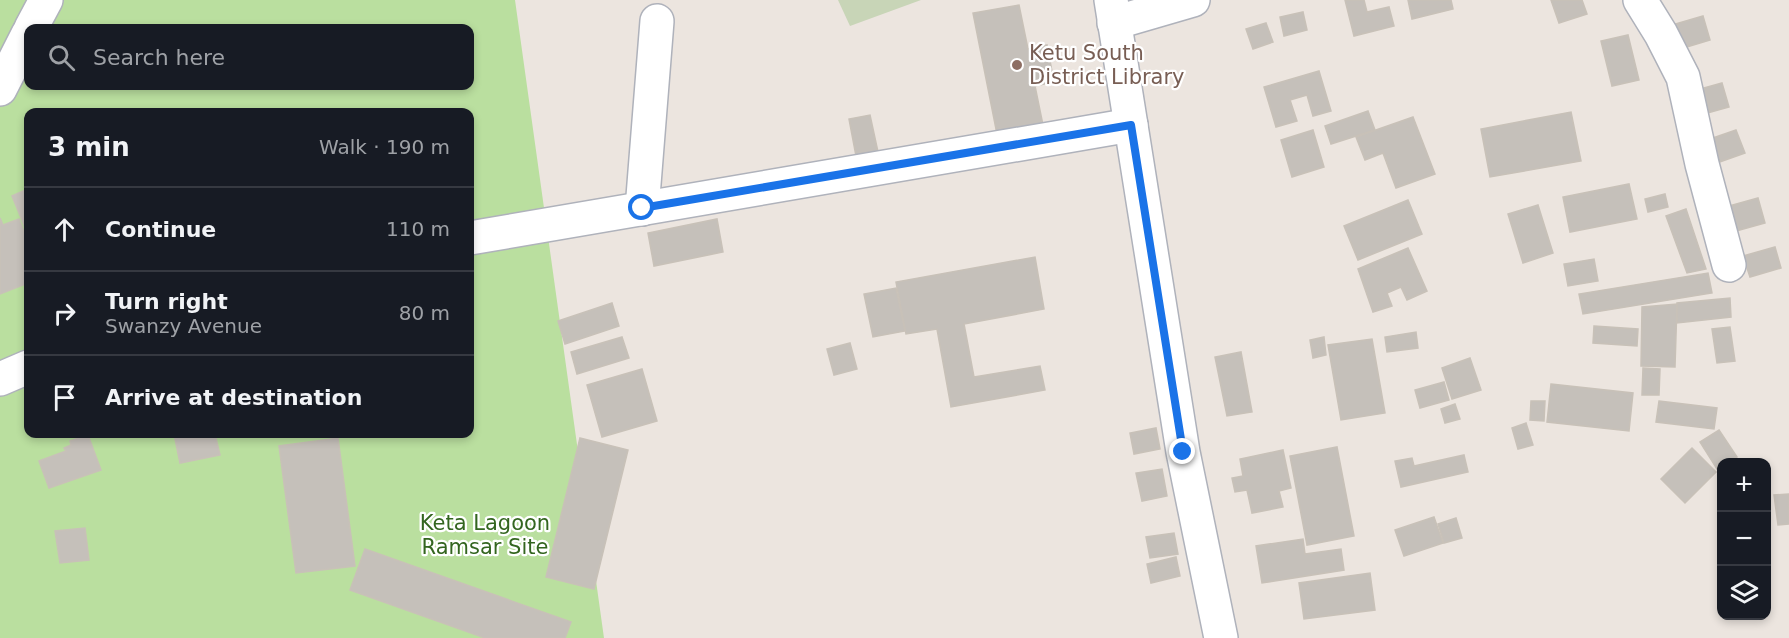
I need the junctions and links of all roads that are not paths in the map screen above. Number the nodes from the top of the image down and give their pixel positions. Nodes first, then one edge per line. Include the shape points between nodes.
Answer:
1 (46, 0) edge
2 (1193, 0) edge
3 (1640, 0) edge
4 (1112, 11) edge
5 (657, 21) dead end
6 (33, 24) edge
7 (24, 42) edge
8 (0, 89) edge
9 (1131, 125) junction
10 (642, 208) junction
11 (474, 237) edge
12 (1729, 265) dead end
13 (24, 369) edge
14 (0, 379) edge
15 (1221, 638) edge

1 - 6 street
2 - 4 street
3 - 12 street via 1683,77 1701,164
4 - 9 street
5 - 10 street
7 - 8 street
9 - 10 street
9 - 15 street via 1183,452
10 - 11 street
13 - 14 street

